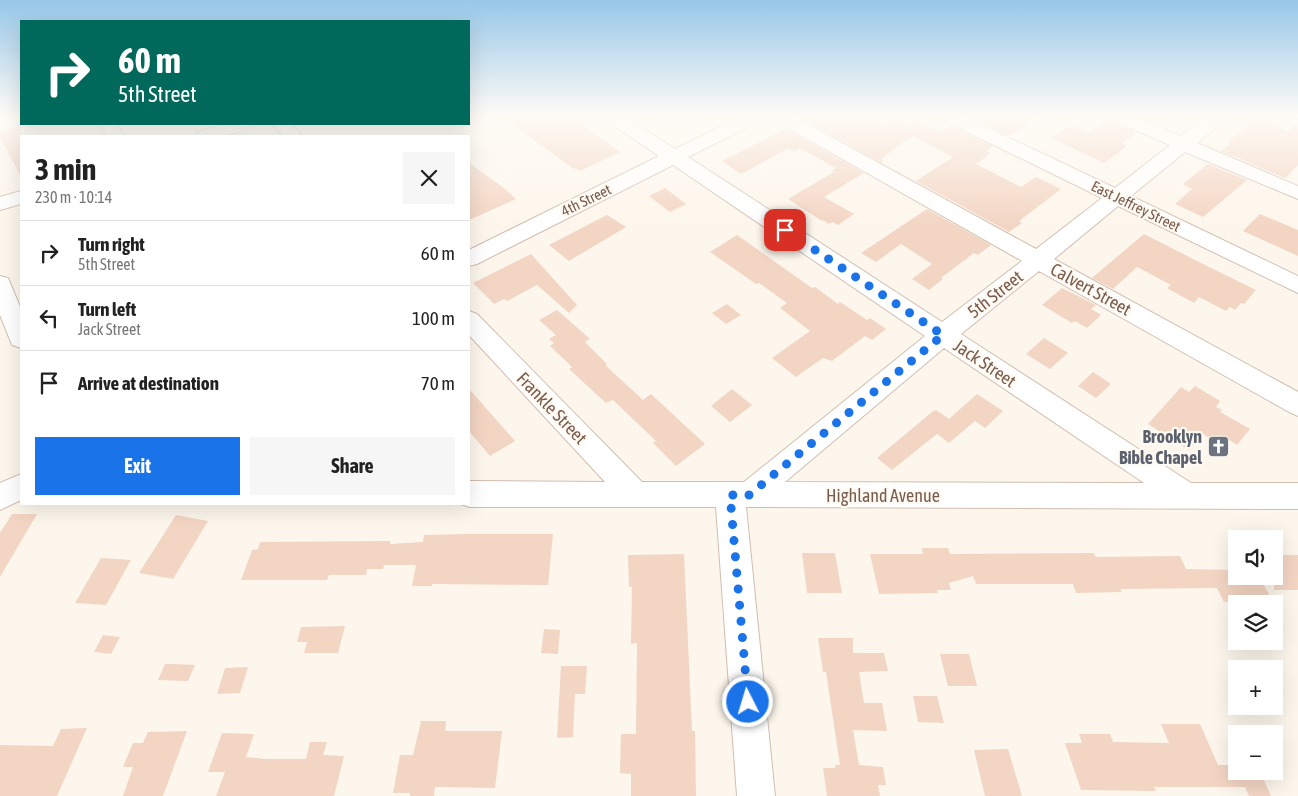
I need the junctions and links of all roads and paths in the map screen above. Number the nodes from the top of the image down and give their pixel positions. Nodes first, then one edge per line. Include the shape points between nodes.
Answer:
1 (667, 152) edge
2 (684, 152) edge
3 (845, 152) edge
4 (1024, 152) edge
5 (1173, 152) edge
6 (1202, 152) edge
7 (674, 157) junction
8 (1298, 194) edge
9 (20, 197) edge
10 (1117, 197) junction
11 (0, 204) edge
12 (470, 259) edge
13 (1038, 260) junction
14 (0, 284) edge
15 (1298, 285) edge
16 (470, 321) edge
17 (20, 335) edge
18 (943, 335) junction
19 (1298, 405) edge
20 (20, 487) edge
21 (470, 494) edge
22 (636, 495) junction
23 (739, 495) junction
24 (1185, 495) junction
25 (1298, 496) edge
26 (0, 497) edge
27 (756, 796) edge

1 - 7 street, Jack Street
2 - 7 street, 4th Street
3 - 13 street, Calvert Street
4 - 10 street, East Jeffrey Street
5 - 10 street, 5th Street
6 - 8 street
7 - 12 street, 4th Street
7 - 18 street, Jack Street
9 - 11 street
10 - 13 street, 5th Street
10 - 15 street, East Jeffrey Street
13 - 18 street, 5th Street
13 - 19 street, Calvert Street
14 - 17 street
16 - 22 street, Frankle Street
18 - 23 street, 5th Street
18 - 24 street, Jack Street
20 - 26 street
21 - 22 street, Highland Avenue
22 - 23 street, Highland Avenue
23 - 24 street, Highland Avenue
23 - 27 street
24 - 25 street, Highland Avenue

